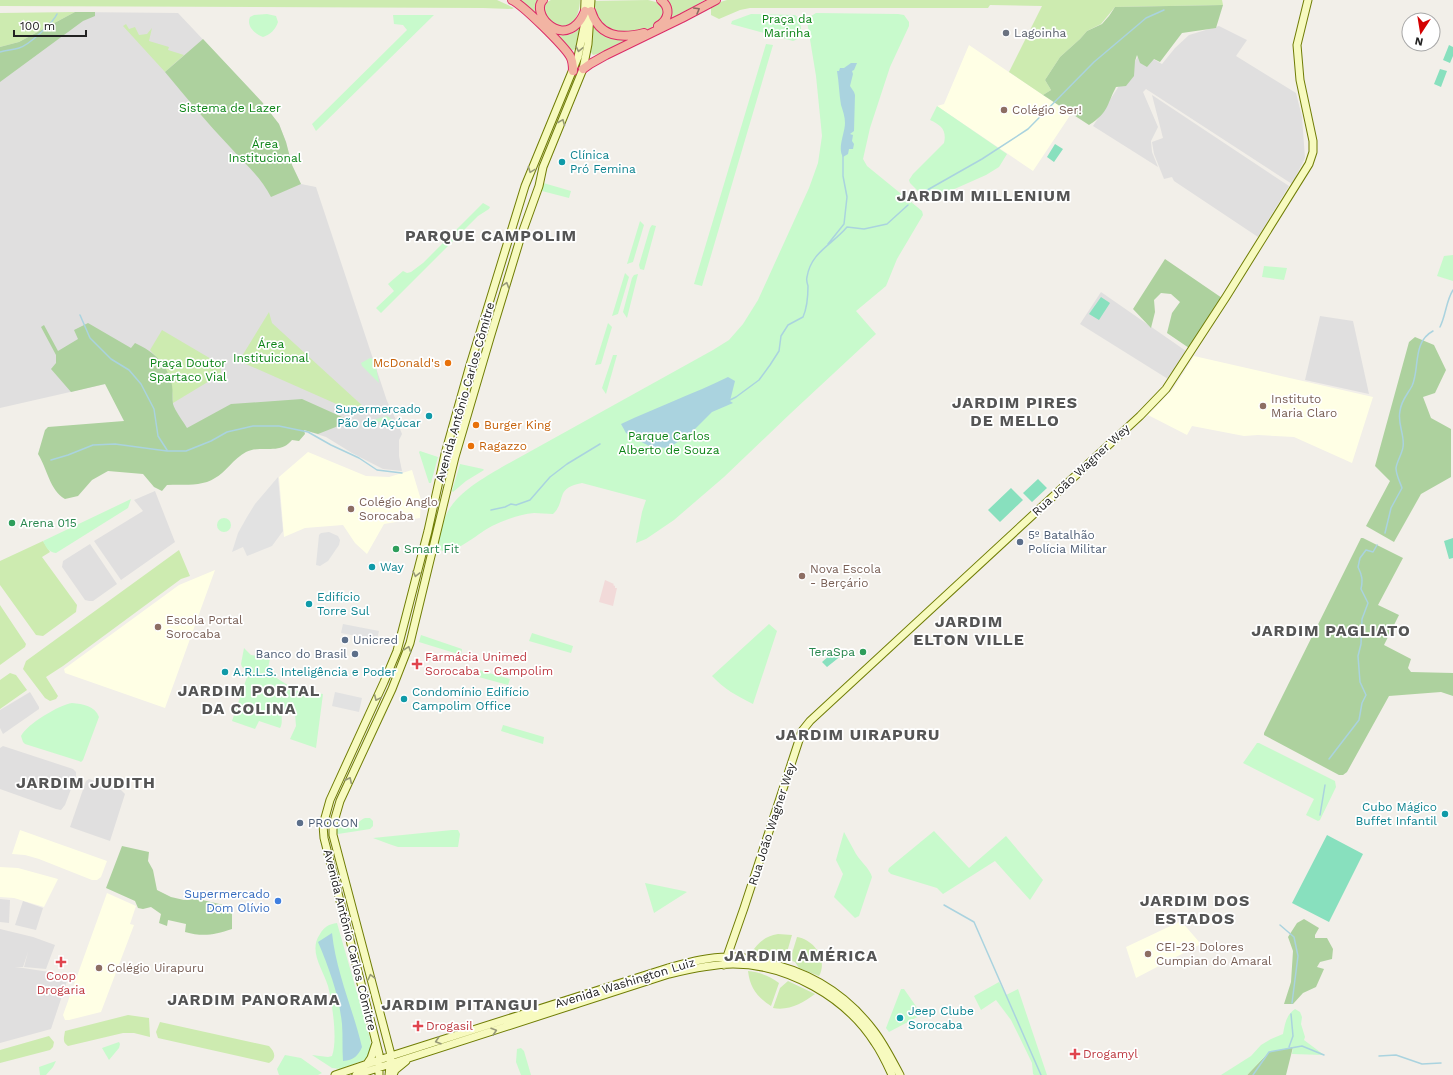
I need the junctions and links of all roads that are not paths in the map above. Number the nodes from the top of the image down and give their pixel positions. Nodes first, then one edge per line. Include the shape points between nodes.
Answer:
1 (512, 0) edge
2 (543, 0) edge
3 (588, 0) edge
4 (661, 0) edge
5 (1308, 0) edge
6 (713, 1) edge
7 (588, 11) junction
8 (583, 69) junction
9 (573, 71) junction
10 (432, 510) junction
11 (428, 566) junction
12 (365, 954) junction
13 (727, 957) junction
14 (354, 958) junction
15 (724, 965) junction
16 (376, 1043) junction
17 (390, 1056) junction
18 (380, 1059) junction
19 (407, 1059) junction
20 (367, 1064) junction
21 (390, 1064) junction
22 (380, 1067) junction
23 (336, 1075) edge
24 (356, 1075) edge
25 (379, 1075) edge
26 (389, 1075) edge
27 (393, 1075) edge
28 (892, 1075) edge
29 (900, 1075) edge

1 - 9 highway via 528,12 566,51 571,59
2 - 7 highway via 539,8 542,16 553,28 561,32 570,30
3 - 7 main road, Avenida Antônio Carlos Cômitre
4 - 7 highway via 667,5 666,20 655,28 635,35 615,35 606,32 599,27
5 - 13 main road, Rua João Wagner Wey via 1297,54 1313,146 1309,164 1300,180 1166,389 802,731
8 -> 6 highway
7 - 8 main road, Avenida Antônio Carlos Cômitre via 588,44
7 -> 9 main road, Avenida Antônio Carlos Cômitre
11 -> 8 main road, Avenida Antônio Carlos Cômitre via 455,457 542,167
9 -> 10 main road, Avenida Antônio Carlos Cômitre via 525,186 445,454
10 - 11 main road via 433,525 424,561
10 -> 14 main road, Avenida Antônio Carlos Cômitre via 397,651 336,785 324,824 324,838
12 -> 11 main road, Avenida Antônio Carlos Cômitre via 333,835 333,825 340,801 404,661
12 - 14 main road via 360,959
17 -> 12 main road, Avenida Antônio Carlos Cômitre
13 - 15 main road, Rua João Wagner Wey
13 -> 17 main road, Avenida Washington Luiz via 694,961 668,968
13 - 29 main road, Avenida Washington Luiz via 781,966 823,983 857,1011 874,1031
14 - 16 main road, Avenida Antônio Carlos Cômitre
19 -> 15 main road, Avenida Washington Luiz via 670,974
15 - 28 main road, Avenida Washington Luiz via 741,964 766,968 801,979 822,990 856,1019 875,1042
16 - 18 main road, Avenida Antônio Carlos Cômitre
16 - 20 main road
17 - 18 main road, Avenida Washington Luiz
17 - 21 main road, Avenida Antônio Carlos Cômitre
18 - 20 main road, Avenida Washington Luiz
18 - 22 main road, Avenida Antônio Carlos Cômitre
19 - 21 main road, Avenida Washington Luiz
19 - 27 main road
20 - 23 main road, Avenida Washington Luiz
21 - 22 main road, Avenida Washington Luiz
21 - 26 main road, Avenida Antônio Carlos Cômitre
22 - 24 main road, Avenida Washington Luiz
22 - 25 main road, Avenida Antônio Carlos Cômitre

